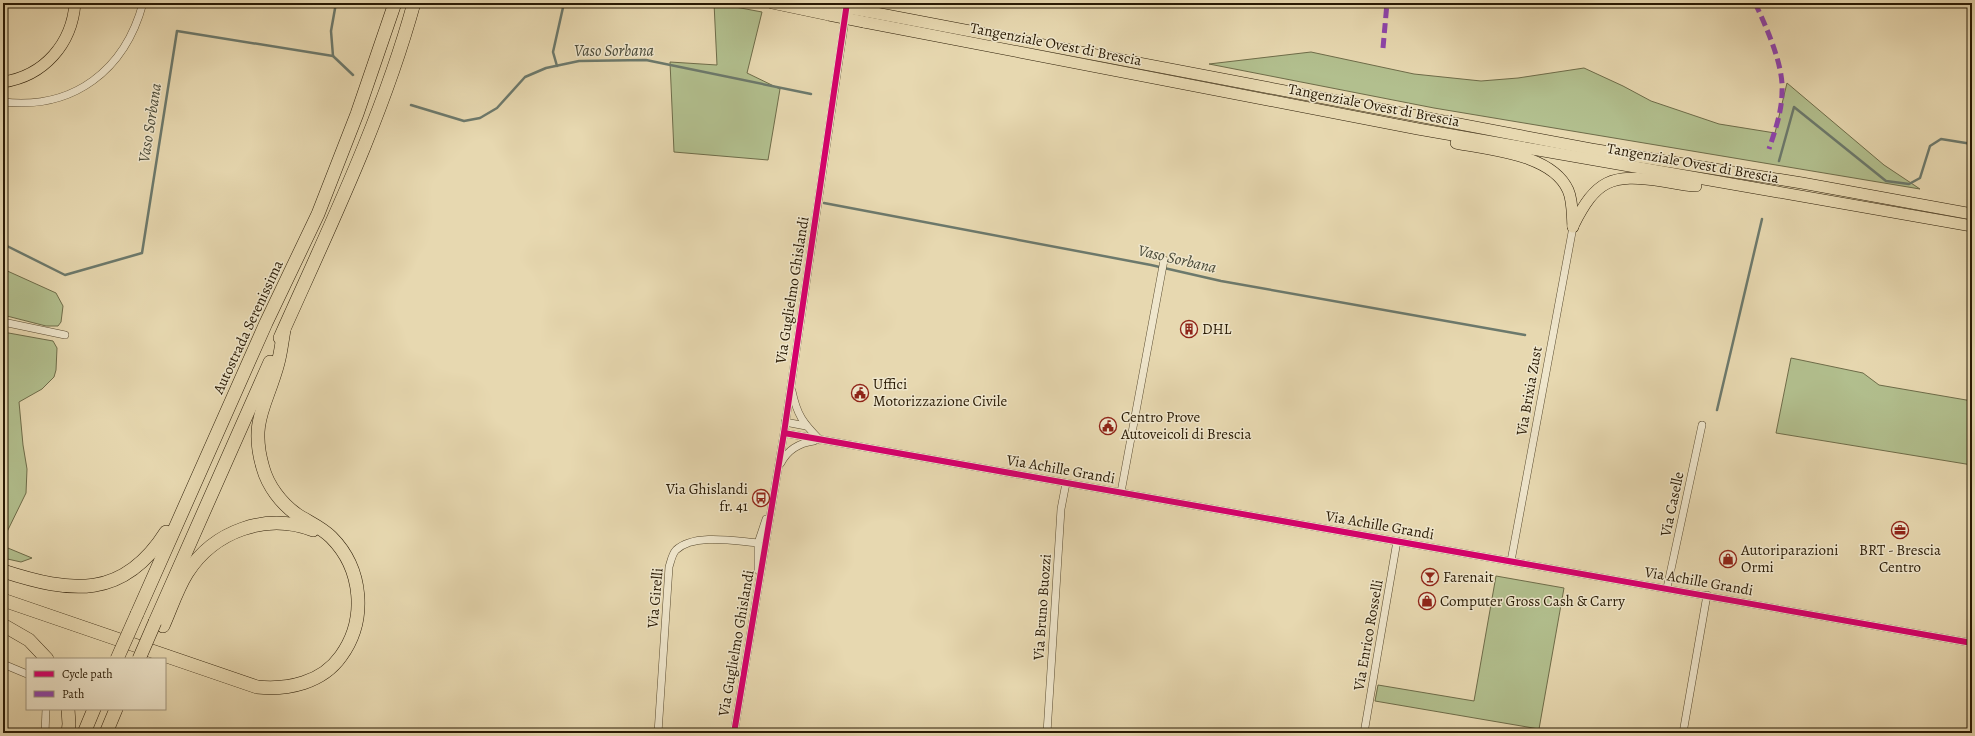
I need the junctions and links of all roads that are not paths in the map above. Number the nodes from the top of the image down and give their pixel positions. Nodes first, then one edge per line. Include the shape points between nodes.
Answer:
1 (75, 3) edge
2 (143, 3) edge
3 (395, 3) edge
4 (414, 3) edge
5 (772, 3) edge
6 (828, 8) edge
7 (865, 16) junction
8 (844, 26) dead end
9 (3, 82) edge
10 (3, 102) edge
11 (1418, 129) junction
12 (1732, 185) junction
13 (1972, 214) edge
14 (1972, 226) edge
15 (1572, 227) junction
16 (1164, 260) dead end
17 (3, 322) edge
18 (266, 323) junction
19 (284, 330) junction
20 (65, 334) dead end
21 (791, 385) junction
22 (785, 422) junction
23 (1702, 425) dead end
24 (806, 426) junction
25 (784, 433) junction
26 (820, 440) junction
27 (778, 469) junction
28 (1066, 483) junction
29 (1121, 492) junction
30 (772, 498) junction
31 (331, 537) junction
32 (1397, 541) junction
33 (758, 543) junction
34 (763, 556) junction
35 (1511, 561) junction
36 (3, 571) edge
37 (1668, 588) junction
38 (758, 590) junction
39 (1707, 595) junction
40 (3, 600) edge
41 (159, 624) junction
42 (3, 625) edge
43 (1972, 643) edge
44 (46, 658) edge
45 (117, 658) edge
46 (140, 658) edge
47 (142, 658) edge
48 (3, 664) edge
49 (26, 674) edge
50 (46, 710) edge
51 (68, 710) edge
52 (94, 710) edge
53 (116, 710) edge
54 (45, 733) edge
55 (68, 733) edge
56 (84, 733) edge
57 (106, 733) edge
58 (658, 733) edge
59 (734, 733) edge
60 (1047, 733) edge
61 (1364, 733) edge
62 (1683, 733) edge

1 - 9 highway via 69,33 49,62 23,77
2 - 10 street via 131,37 123,51 103,74 88,84 53,99 33,103
3 - 18 highway, Autostrada Serenissima via 357,114 318,214
4 - 19 highway via 375,118 334,220
5 - 6 highway, Tangenziale Ovest di Brescia
6 - 7 highway, Tangenziale Ovest di Brescia, bridge
7 - 11 highway, Tangenziale Ovest di Brescia
7 - 13 highway, Tangenziale Ovest di Brescia via 1591,149
8 - 21 street, Via Guglielmo Ghislandi
11 - 12 highway, Tangenziale Ovest di Brescia
11 - 15 highway via 1443,140 1525,158 1554,171 1568,191 1572,206
12 - 14 highway, Tangenziale Ovest di Brescia
12 - 15 highway via 1693,186 1633,178 1615,180 1591,194
15 - 35 street, Via Brixia Zust
16 - 29 street, Via Achille Grandi
17 - 20 street
18 - 36 highway via 173,519 159,544 144,560 111,581 84,587 50,585
18 - 45 highway, Autostrada Serenissima, bridge
19 - 31 highway via 278,364 258,424 259,454 263,470 277,496 297,515 315,524
19 - 41 highway
21 - 22 street, Via Guglielmo Ghislandi
21 - 24 street via 796,412
22 - 24 street
22 - 25 street, Via Guglielmo Ghislandi
23 - 37 street, Via Caselle
24 - 26 street
25 - 26 street, Via Achille Grandi
25 - 27 street, Via Guglielmo Ghislandi
26 - 27 street, Via Achille Grandi via 800,444 787,452
26 - 28 street, Via Achille Grandi
27 - 30 street, Via Guglielmo Ghislandi
28 - 29 street, Via Achille Grandi
28 - 60 street, Via Bruno Buozzi via 1061,509
29 - 32 street, Via Achille Grandi
30 - 33 street, Via Guglielmo Ghislandi
30 - 34 street, Via Guglielmo Ghislandi
31 - 40 highway via 346,555 353,570 359,601 357,619 347,646 329,669 317,677 290,687 276,689 239,682
31 - 41 highway via 296,524 276,523 244,528 219,540 204,552 187,574
32 - 35 street, Via Achille Grandi
32 - 61 street, Via Enrico Rosselli
33 - 34 street, Via Guglielmo Ghislandi
33 - 38 street, Via Guglielmo Ghislandi
33 - 58 street, Via Girelli via 712,539 683,545 675,551 669,567
34 - 38 street, Via Guglielmo Ghislandi
35 - 37 street, Via Achille Grandi
37 - 39 street, Via Achille Grandi
38 - 59 street, Via Guglielmo Ghislandi
39 - 43 street, Via Achille Grandi
39 - 62 street
41 - 46 highway, bridge
41 - 47 highway
42 - 44 highway via 29,640
48 - 49 street
50 - 54 street
51 - 55 highway
52 - 56 highway
53 - 57 highway

